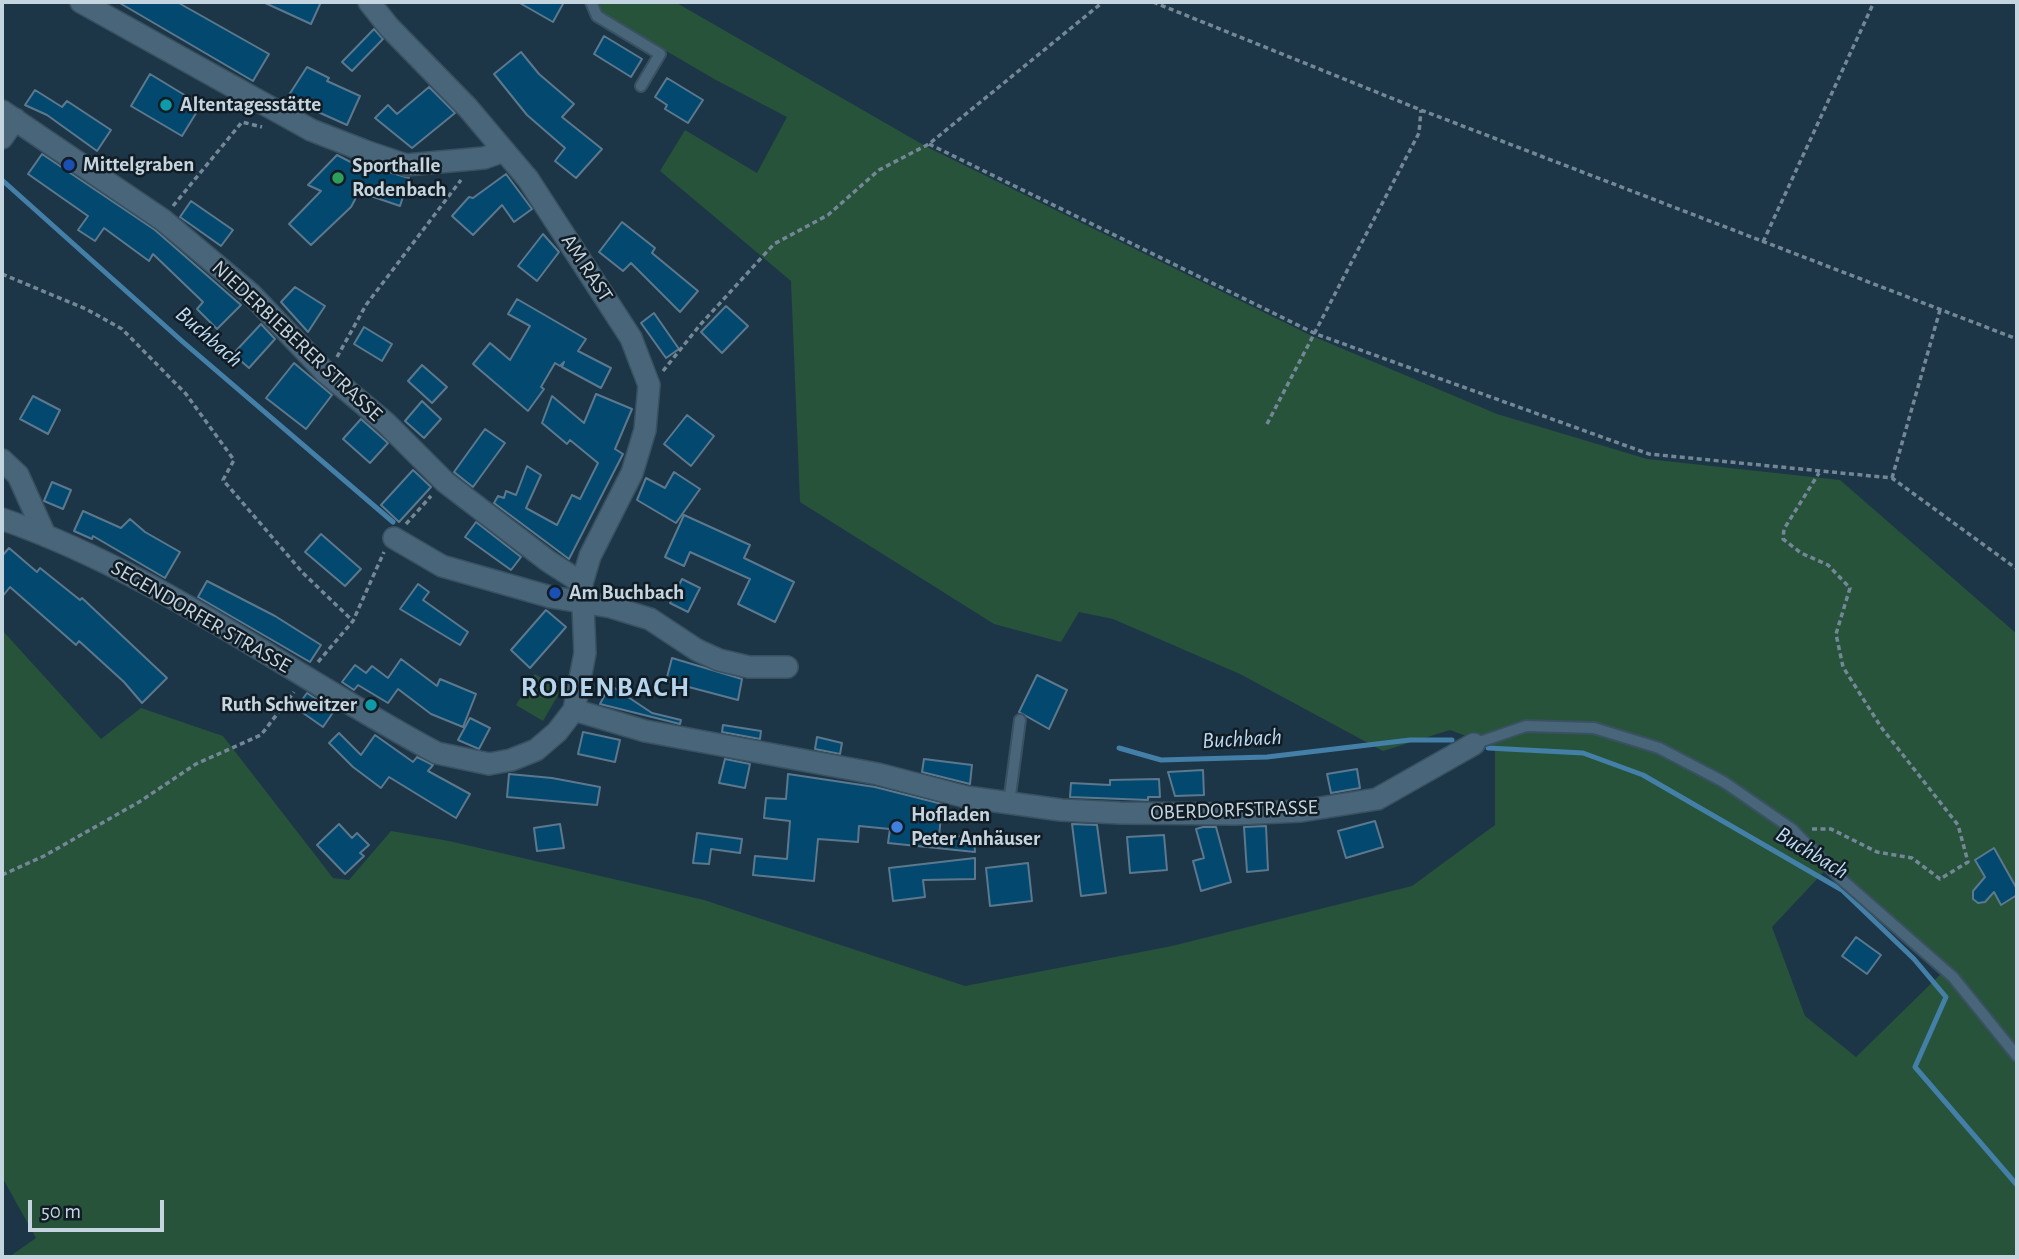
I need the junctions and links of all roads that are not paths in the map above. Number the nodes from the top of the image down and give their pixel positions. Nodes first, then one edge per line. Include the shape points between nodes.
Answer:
1 (81, 2) edge
2 (369, 2) edge
3 (591, 2) edge
4 (641, 86) dead end
5 (8, 115) edge
6 (2, 138) edge
7 (504, 151) junction
8 (2, 460) edge
9 (2, 519) edge
10 (44, 533) junction
11 (394, 538) road end
12 (582, 593) junction
13 (787, 667) dead end
14 (574, 710) junction
15 (1020, 720) dead end
16 (1474, 744) joint
17 (1009, 803) junction
18 (2017, 1056) edge

1 - 7 street via 311,130 406,165 484,158
2 - 7 street, AM RAST
3 - 4 lane via 597,16 660,54
5 - 6 street
5 - 12 street, NIEDERBIEBERER STRASSE via 163,220 251,294 326,373 445,482
7 - 12 street, AM RAST via 600,287 631,338 649,385 645,430 632,473 590,556
8 - 10 street via 19,475
9 - 10 street, SEGENDORFER STRASSE
10 - 14 street, SEGENDORFER STRASSE via 111,564 437,753 489,764 511,760 536,750
11 - 12 street via 442,566
12 - 13 street via 650,619 719,660 749,667
12 - 14 street, SEGENDORFER STRASSE via 585,653
14 - 17 street, OBERDORFSTRASSE via 645,732
15 - 17 lane
16 - 17 street, OBERDORFSTRASSE via 1377,799 1301,811 1120,814
16 - 18 lane, OBERDORFSTRASSE via 1526,726 1594,728 1658,748 1724,782 1792,829 1953,976

